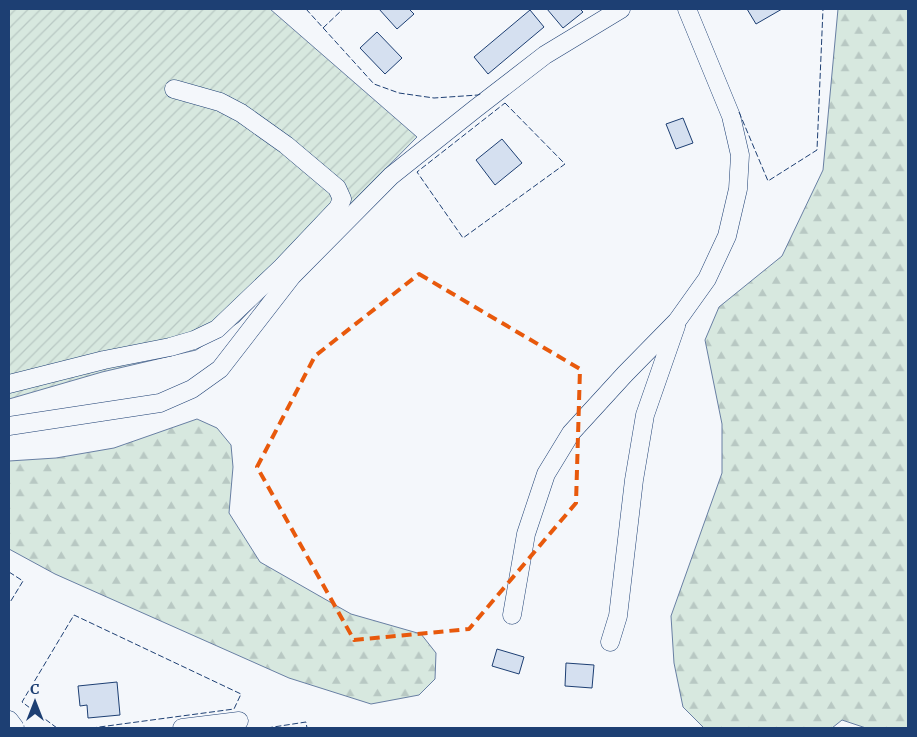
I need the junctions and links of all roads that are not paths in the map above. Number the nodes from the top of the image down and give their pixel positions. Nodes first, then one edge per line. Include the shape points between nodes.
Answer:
1 (620, 9) edge
2 (687, 9) edge
3 (174, 88) dead end
4 (677, 321) junction
5 (9, 384) edge
6 (9, 426) edge
7 (512, 615) dead end
8 (610, 642) dead end
9 (9, 720) edge
10 (239, 721) dead end
11 (15, 728) edge
12 (182, 728) edge

1 - 6 street via 545,55 391,176 292,276 220,369 192,389 160,404
2 - 4 street via 731,116 740,155 738,189 726,236 707,279
3 - 5 street via 220,102 286,145 337,188 342,199 338,208 217,329 170,347
4 - 7 street via 570,433 546,474 526,534
4 - 8 street via 645,415 618,616
9 - 11 street
10 - 12 street

